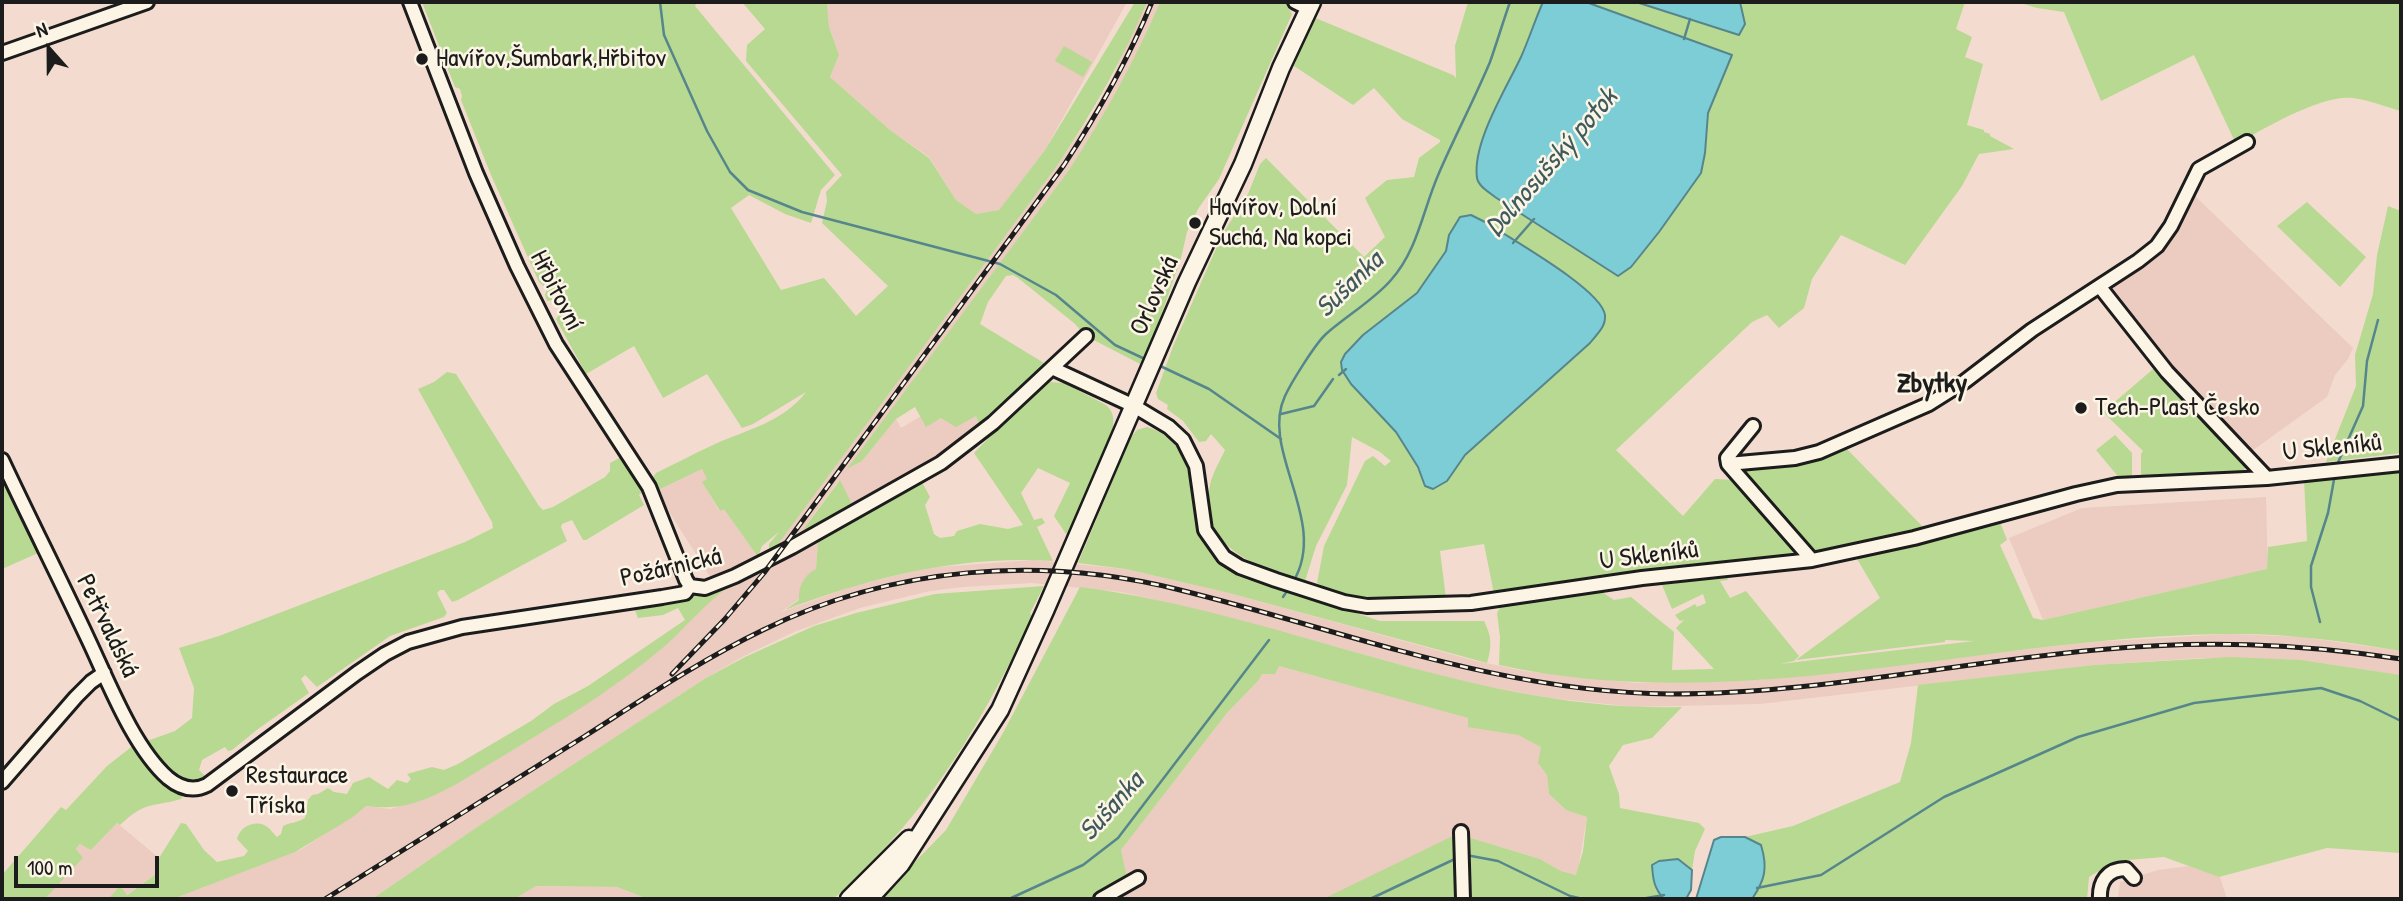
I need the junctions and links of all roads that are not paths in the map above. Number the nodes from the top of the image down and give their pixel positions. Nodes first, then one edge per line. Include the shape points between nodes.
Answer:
1 (147, 2) edge
2 (410, 2) edge
3 (1305, 4) edge
4 (2, 53) edge
5 (2247, 142) dead end
6 (2100, 287) junction
7 (1086, 336) dead end
8 (1052, 368) junction
9 (1134, 406) junction
10 (1753, 426) dead end
11 (2, 460) edge
12 (1728, 464) junction
13 (2401, 464) edge
14 (2267, 478) junction
15 (1812, 560) junction
16 (690, 586) junction
17 (104, 673) junction
18 (2, 782) edge
19 (196, 789) joint
20 (1462, 836) dead end
21 (1139, 878) dead end
22 (2134, 878) dead end
23 (855, 898) edge
24 (1101, 899) edge
25 (1463, 899) edge
26 (2100, 899) edge

1 - 4 street
2 - 16 street, Hřbitovní via 476,173 543,319 649,489
3 - 9 main road, Orlovská via 1243,164
5 - 6 street via 2199,169 2157,246
6 - 12 street via 1928,404 1819,452
6 - 14 street, U Skleníků via 2167,372
7 - 8 street, Požárnická
8 - 9 street
8 - 16 street, Požárnická via 985,430 941,463 750,569 709,587
9 - 15 street, U Skleníků via 1169,426 1187,445 1196,466 1203,524 1216,549 1240,567 1344,602 1367,606 1472,603
9 - 23 main road, Orlovská via 1000,710 942,804
10 - 12 street via 1727,458
11 - 17 street, Petřvaldská
12 - 15 street
13 - 14 street, U Skleníků
14 - 15 street, U Skleníků via 2117,485
16 - 19 street, Požárnická via 685,593 462,627 408,642 371,663
17 - 18 street via 76,697
17 - 19 street, Petřvaldská via 156,765 178,784
20 - 25 street
21 - 24 street
22 - 26 street via 2126,869 2117,869 2099,887

